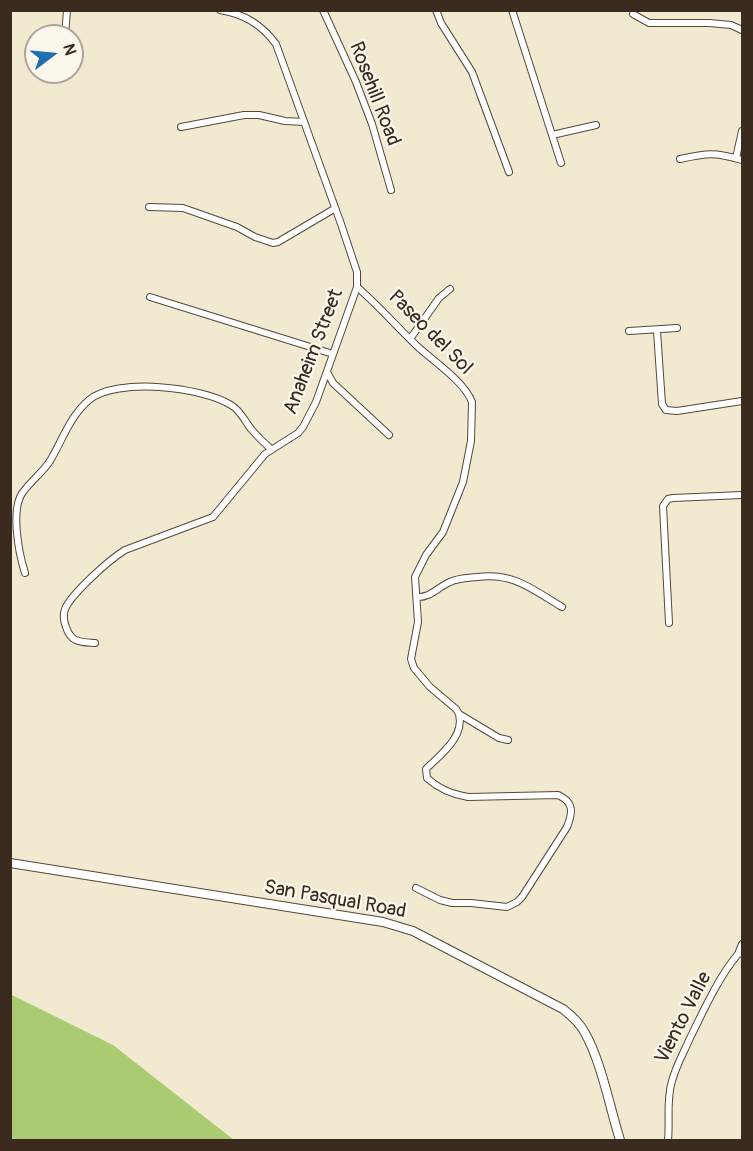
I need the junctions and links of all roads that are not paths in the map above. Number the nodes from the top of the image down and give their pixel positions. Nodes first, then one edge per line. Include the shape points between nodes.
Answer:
1 (220, 10) edge
2 (323, 10) edge
3 (436, 10) edge
4 (512, 10) edge
5 (633, 14) dead end
6 (742, 30) edge
7 (304, 122) junction
8 (596, 125) dead end
9 (181, 127) dead end
10 (742, 131) edge
11 (552, 135) junction
12 (680, 159) dead end
13 (739, 159) edge
14 (561, 163) dead end
15 (508, 172) dead end
16 (391, 190) dead end
17 (149, 207) dead end
18 (334, 208) junction
19 (357, 287) junction
20 (450, 289) dead end
21 (150, 297) dead end
22 (677, 328) dead end
23 (628, 331) dead end
24 (657, 331) junction
25 (410, 339) junction
26 (333, 354) junction
27 (327, 372) junction
28 (742, 401) edge
29 (389, 435) dead end
30 (271, 448) junction
31 (742, 495) edge
32 (25, 573) dead end
33 (417, 597) junction
34 (562, 607) dead end
35 (669, 623) dead end
36 (95, 643) dead end
37 (459, 714) junction
38 (508, 740) dead end
39 (10, 863) edge
40 (416, 888) dead end
41 (742, 944) edge
42 (740, 953) edge
43 (620, 1140) edge
44 (668, 1140) edge

1 - 7 street, Anaheim Street via 246,16 268,33 281,54
2 - 16 street, Rosehill Road via 372,124
3 - 15 street via 472,72
4 - 11 street
5 - 6 street via 649,23 709,23
7 - 9 street via 244,115
7 - 18 street, Anaheim Street
8 - 11 street
10 - 13 street
11 - 14 street
12 - 13 street via 717,153
17 - 18 street via 183,208 273,243
18 - 19 street, Anaheim Street via 357,272
19 - 25 street, Paseo del Sol
19 - 26 street, Anaheim Street
20 - 25 street
21 - 26 street
22 - 24 street
23 - 24 street
24 - 28 street via 662,404 666,410
25 - 33 street, Paseo del Sol via 454,378 472,402 471,441 463,482 443,532 418,567
26 - 27 street, Anaheim Street
27 - 29 street via 333,383
27 - 30 street, Anaheim Street via 303,427
30 - 32 street via 231,404 203,394 145,386 93,398 71,422 48,464 21,494 18,539
30 - 36 street, Anaheim Street via 213,517 124,550 74,596 64,612 70,637 77,642
31 - 35 street via 674,498 663,506
33 - 34 street via 428,596 459,579 503,576 517,579
33 - 37 street, Paseo del Sol via 418,622 411,659 414,668
37 - 38 street, Paseo del Sol
37 - 40 street via 455,738 426,769 427,778 455,795 468,797 558,795 570,802 571,815 522,897 513,905 452,903
39 - 43 main road, San Pasqual Road via 383,922 413,931 574,1017 593,1049
41 - 42 street, Viento Valle
42 - 44 street, Viento Valle via 708,1003 674,1074 668,1106

